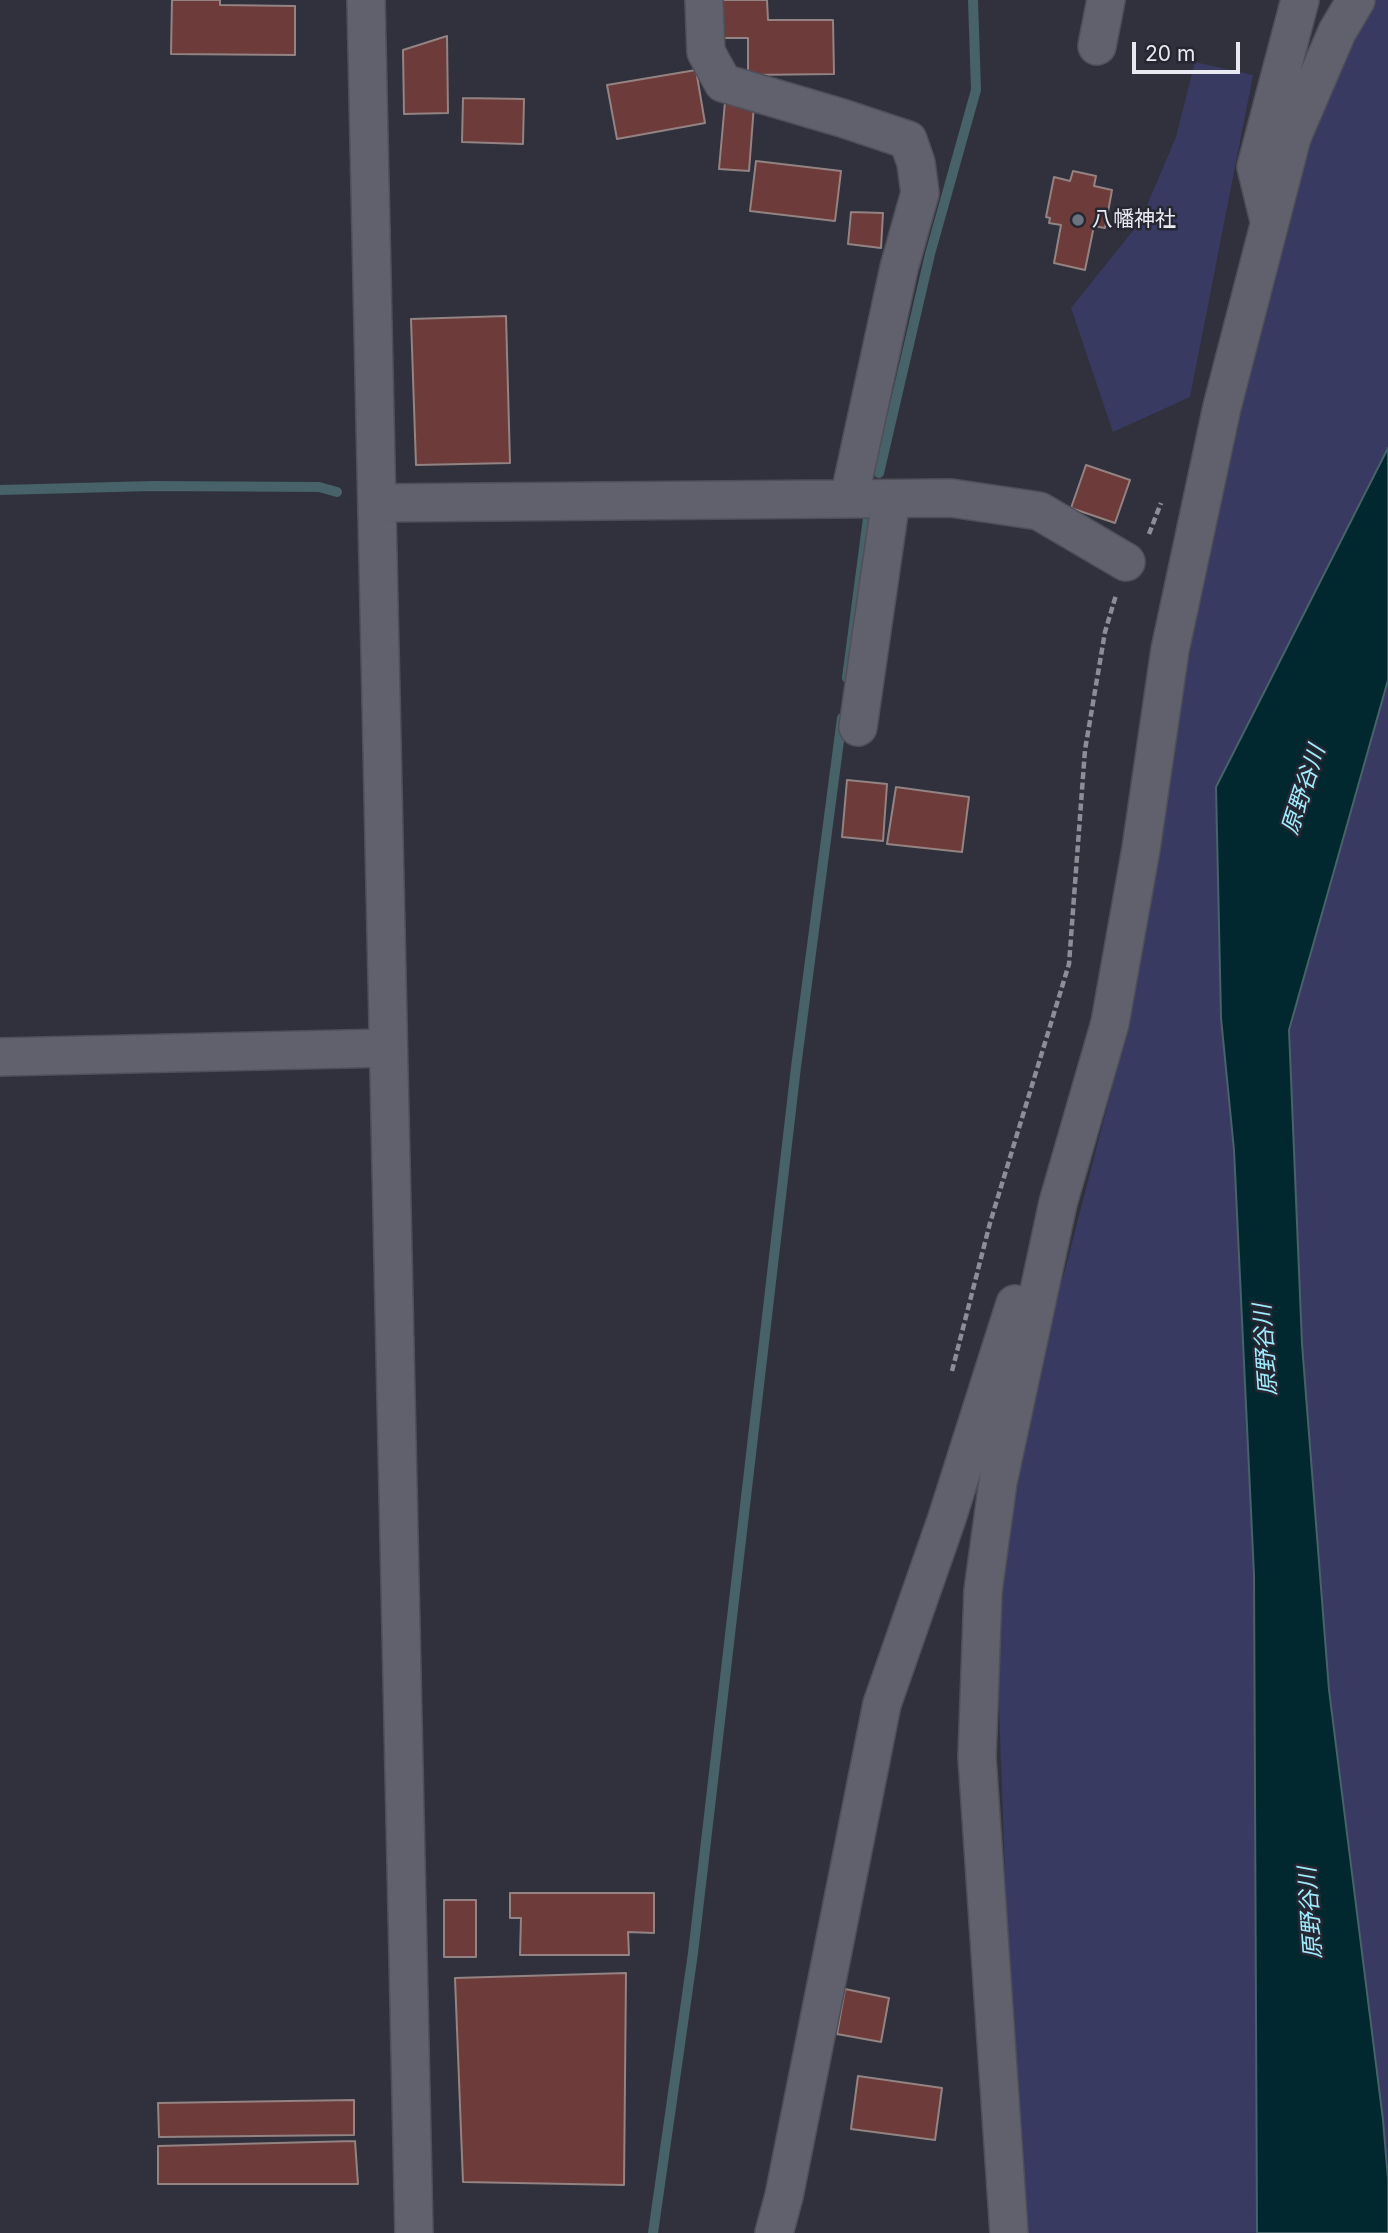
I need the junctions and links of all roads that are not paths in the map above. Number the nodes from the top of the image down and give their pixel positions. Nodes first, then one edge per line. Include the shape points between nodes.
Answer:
1 (366, 0) edge
2 (704, 0) edge
3 (1106, 0) edge
4 (1300, 0) edge
5 (1356, 0) edge
6 (1097, 46) dead end
7 (1270, 224) junction
8 (849, 499) junction
9 (891, 499) junction
10 (377, 503) junction
11 (1126, 562) road end
12 (858, 727) dead end
13 (388, 1048) junction
14 (0, 1057) edge
15 (1073, 1155) junction
16 (414, 2233) edge
17 (774, 2233) edge
18 (1009, 2233) edge

1 - 10 street
2 - 8 street via 706,51 723,83 908,140 916,163 920,193 899,268
3 - 6 street
4 - 7 street via 1256,167
5 - 7 street via 1336,32 1292,137
7 - 15 street via 1222,407 1170,650 1142,849 1110,1023
8 - 9 street
8 - 10 street
9 - 11 street via 951,498 1039,511
9 - 12 street
10 - 13 street
13 - 14 street
13 - 16 street
15 - 17 street via 1033,1241 946,1521 882,1704
15 - 18 street via 1058,1203 998,1482 983,1591 977,1757

